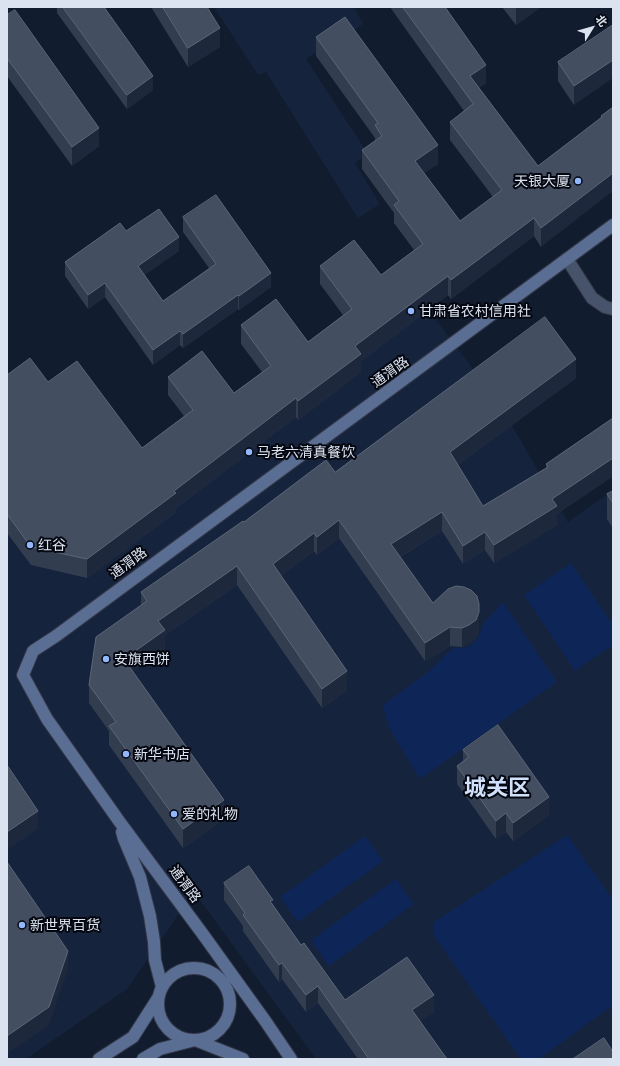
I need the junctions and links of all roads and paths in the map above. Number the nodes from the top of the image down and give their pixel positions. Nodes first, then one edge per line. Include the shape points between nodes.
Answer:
1 (613, 225) edge
2 (567, 259) junction
3 (613, 309) edge
4 (119, 821) junction
5 (194, 922) junction
6 (221, 981) junction
7 (160, 993) junction
8 (272, 1032) junction
9 (194, 1040) junction
10 (99, 1059) edge
11 (143, 1059) edge
12 (243, 1059) edge
13 (291, 1059) edge

1 - 2 street, 通渭路
2 - 3 street via 592,298
2 - 4 street, 通渭路 via 33,651 23,675 47,719
4 - 5 street, 通渭路
4 - 7 street via 140,877 150,916
5 - 6 street
5 - 8 street, 通渭路
6 - 7 street via 205,970 195,968 176,973
6 - 8 street
6 - 9 street via 230,1002 224,1024 216,1033
7 - 9 street via 158,1009 167,1028 174,1035
7 - 10 street via 133,1036
8 - 13 street
9 - 11 street via 160,1049
9 - 12 street

